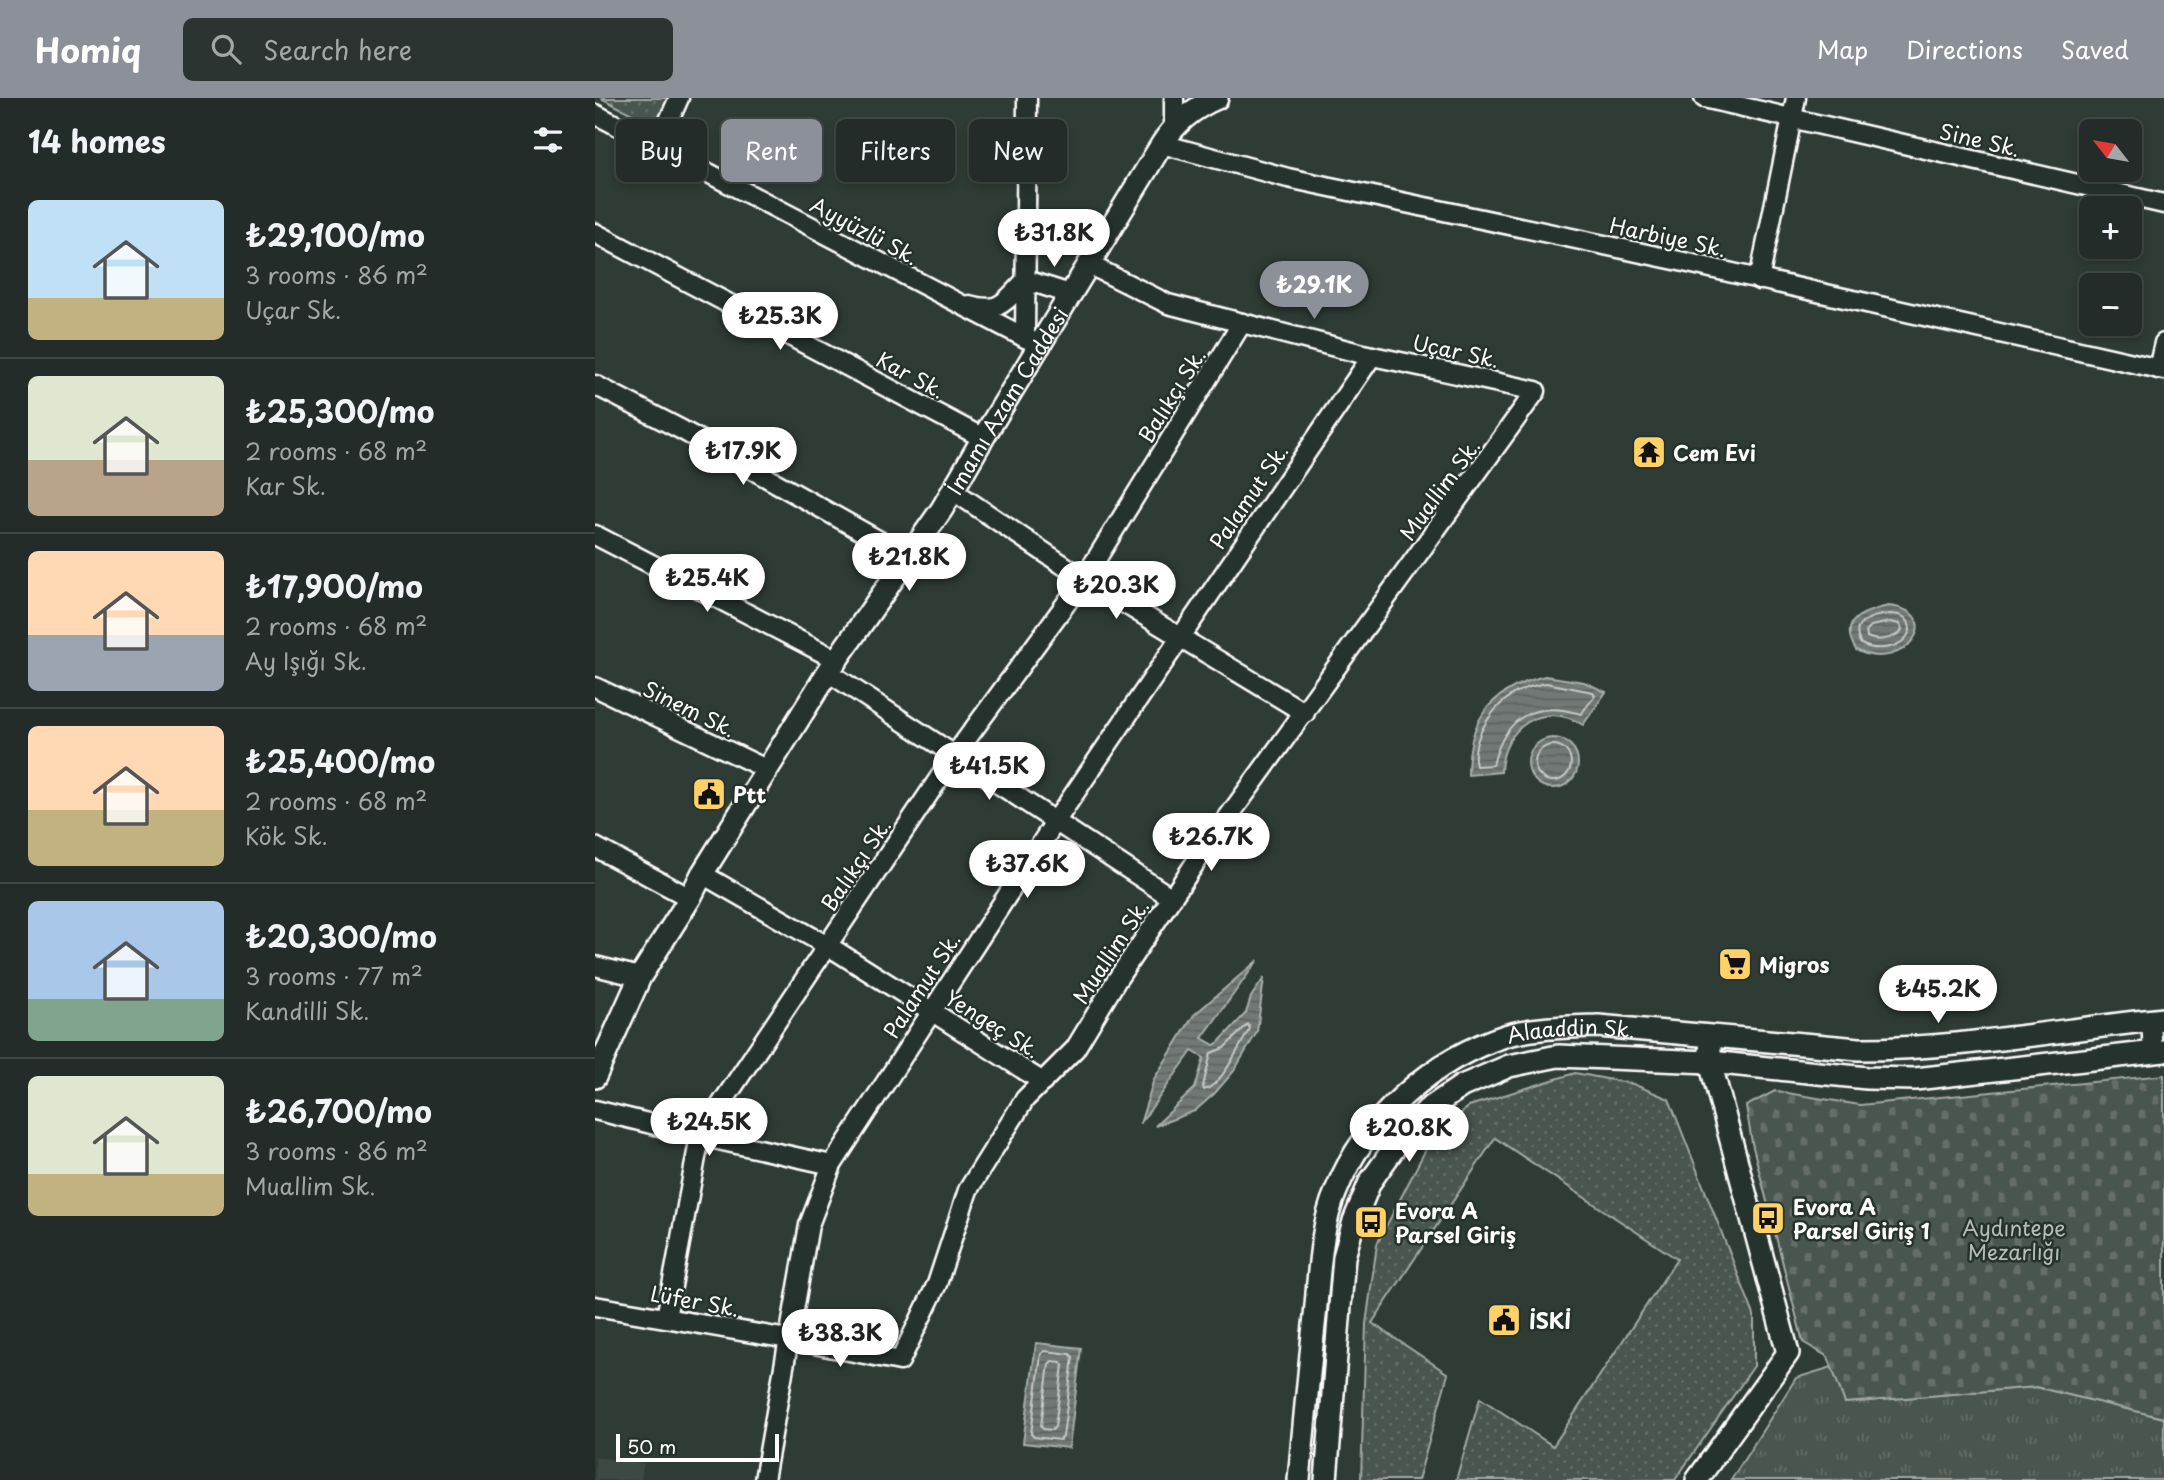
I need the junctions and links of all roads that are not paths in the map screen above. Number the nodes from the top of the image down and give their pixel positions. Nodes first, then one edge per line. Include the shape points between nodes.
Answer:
1 (679, 98) edge
2 (1027, 98) edge
3 (1174, 98) edge
4 (1217, 98) edge
5 (1704, 98) edge
6 (1796, 98) edge
7 (595, 114) edge
8 (1791, 118) junction
9 (670, 119) edge
10 (616, 125) edge
11 (1174, 125) junction
12 (1162, 144) junction
13 (707, 173) edge
14 (2164, 204) edge
15 (595, 233) edge
16 (1088, 264) junction
17 (1026, 280) junction
18 (1759, 280) junction
19 (1070, 294) junction
20 (946, 298) junction
21 (1242, 323) junction
22 (1033, 342) junction
23 (2164, 343) edge
24 (1372, 356) junction
25 (2161, 370) edge
26 (595, 385) edge
27 (1536, 391) joint
28 (983, 438) junction
29 (952, 490) junction
30 (595, 535) edge
31 (908, 557) junction
32 (1084, 579) junction
33 (1179, 636) junction
34 (832, 666) junction
35 (595, 687) edge
36 (1305, 713) junction
37 (954, 756) junction
38 (766, 769) junction
39 (1055, 822) junction
40 (595, 847) edge
41 (702, 874) junction
42 (690, 898) junction
43 (1172, 898) junction
44 (827, 946) junction
45 (595, 966) edge
46 (640, 977) junction
47 (931, 1011) junction
48 (2157, 1020) edge
49 (1711, 1037) junction
50 (601, 1049) edge
51 (2159, 1052) edge
52 (1710, 1062) junction
53 (595, 1077) edge
54 (1043, 1082) junction
55 (595, 1110) edge
56 (700, 1136) junction
57 (832, 1165) junction
58 (595, 1306) edge
59 (666, 1318) junction
60 (788, 1339) junction
61 (764, 1480) edge
62 (1299, 1480) edge
63 (1326, 1480) edge
64 (1697, 1480) edge

1 - 9 street
2 - 17 street
3 - 11 street
4 - 11 street, İmamı Azam Caddesi
5 - 8 street, Sine Sk.
6 - 8 street
7 - 10 street, Ayyüzlü Sk.
8 - 14 street, Sine Sk.
8 - 18 street
11 - 12 street, İmamı Azam Caddesi
12 - 16 street, İmamı Azam Caddesi
12 - 18 street, Harbiye Sk. via 1288,178
13 - 20 street, Ayyüzlü Sk.
15 - 28 street, Kar Sk.
16 - 19 street, İmamı Azam Caddesi
16 - 21 street, Uçar Sk. via 1168,304
17 - 19 street
17 - 20 street via 998,308 984,309
17 - 22 street
18 - 25 street, Harbiye Sk.
19 - 22 street, İmamı Azam Caddesi
20 - 22 street, Ayyüzlü Sk.
21 - 24 street, Uçar Sk.
21 - 32 street, Balıkçı Sk.
22 - 28 street, İmamı Azam Caddesi
23 - 25 street
24 - 27 street, Uçar Sk.
24 - 33 street, Palamut Sk.
26 - 31 street
27 - 36 street, Muallim Sk.
28 - 29 street, İmamı Azam Caddesi
29 - 31 street, İmamı Azam Caddesi
29 - 32 street
30 - 34 street
31 - 34 street, İmamı Azam Caddesi
32 - 33 street
32 - 37 street, Balıkçı Sk.
33 - 36 street
33 - 39 street, Palamut Sk.
34 - 37 street
34 - 38 street, İmamı Azam Caddesi
35 - 38 street, Sinem Sk.
36 - 43 street, Muallim Sk.
37 - 39 street
37 - 44 street, Balıkçı Sk.
38 - 41 street, İmamı Azam Caddesi
39 - 43 street
39 - 47 street, Palamut Sk.
40 - 42 street
41 - 42 street, İmamı Azam Caddesi
41 - 44 street, Yengeç Sk.
42 - 46 street, İmamı Azam Caddesi
43 - 54 street, Muallim Sk. via 1075,1049
44 - 47 street, Yengeç Sk.
44 - 56 street, Balıkçı Sk.
45 - 46 street
46 - 50 street, İmamı Azam Caddesi
47 - 54 street, Yengeç Sk.
47 - 57 street, Palamut Sk.
48 - 49 street, Alaaddin Sk. via 1902,1049
48 - 51 street
49 - 52 street
49 - 62 street, Alaaddin Sk. via 1598,1026 1510,1035 1469,1050 1426,1077 1391,1108 1359,1147 1335,1191 1321,1250
50 - 53 street, İmamı Azam Caddesi
51 - 52 street, Alaaddin Sk. via 1915,1079
52 - 63 street, Alaaddin Sk. via 1558,1056 1509,1066 1462,1086 1427,1110 1370,1182 1344,1257
52 - 64 street via 1788,1353
54 - 60 street, Muallim Sk. via 1025,1099 968,1190 937,1284 900,1361
55 - 56 street
56 - 57 street
56 - 59 street, Balıkçı Sk.
57 - 60 street, Palamut Sk. via 809,1225
58 - 59 street, Lüfer Sk.
59 - 60 street, Lüfer Sk.
60 - 61 street, Palamut Sk.

